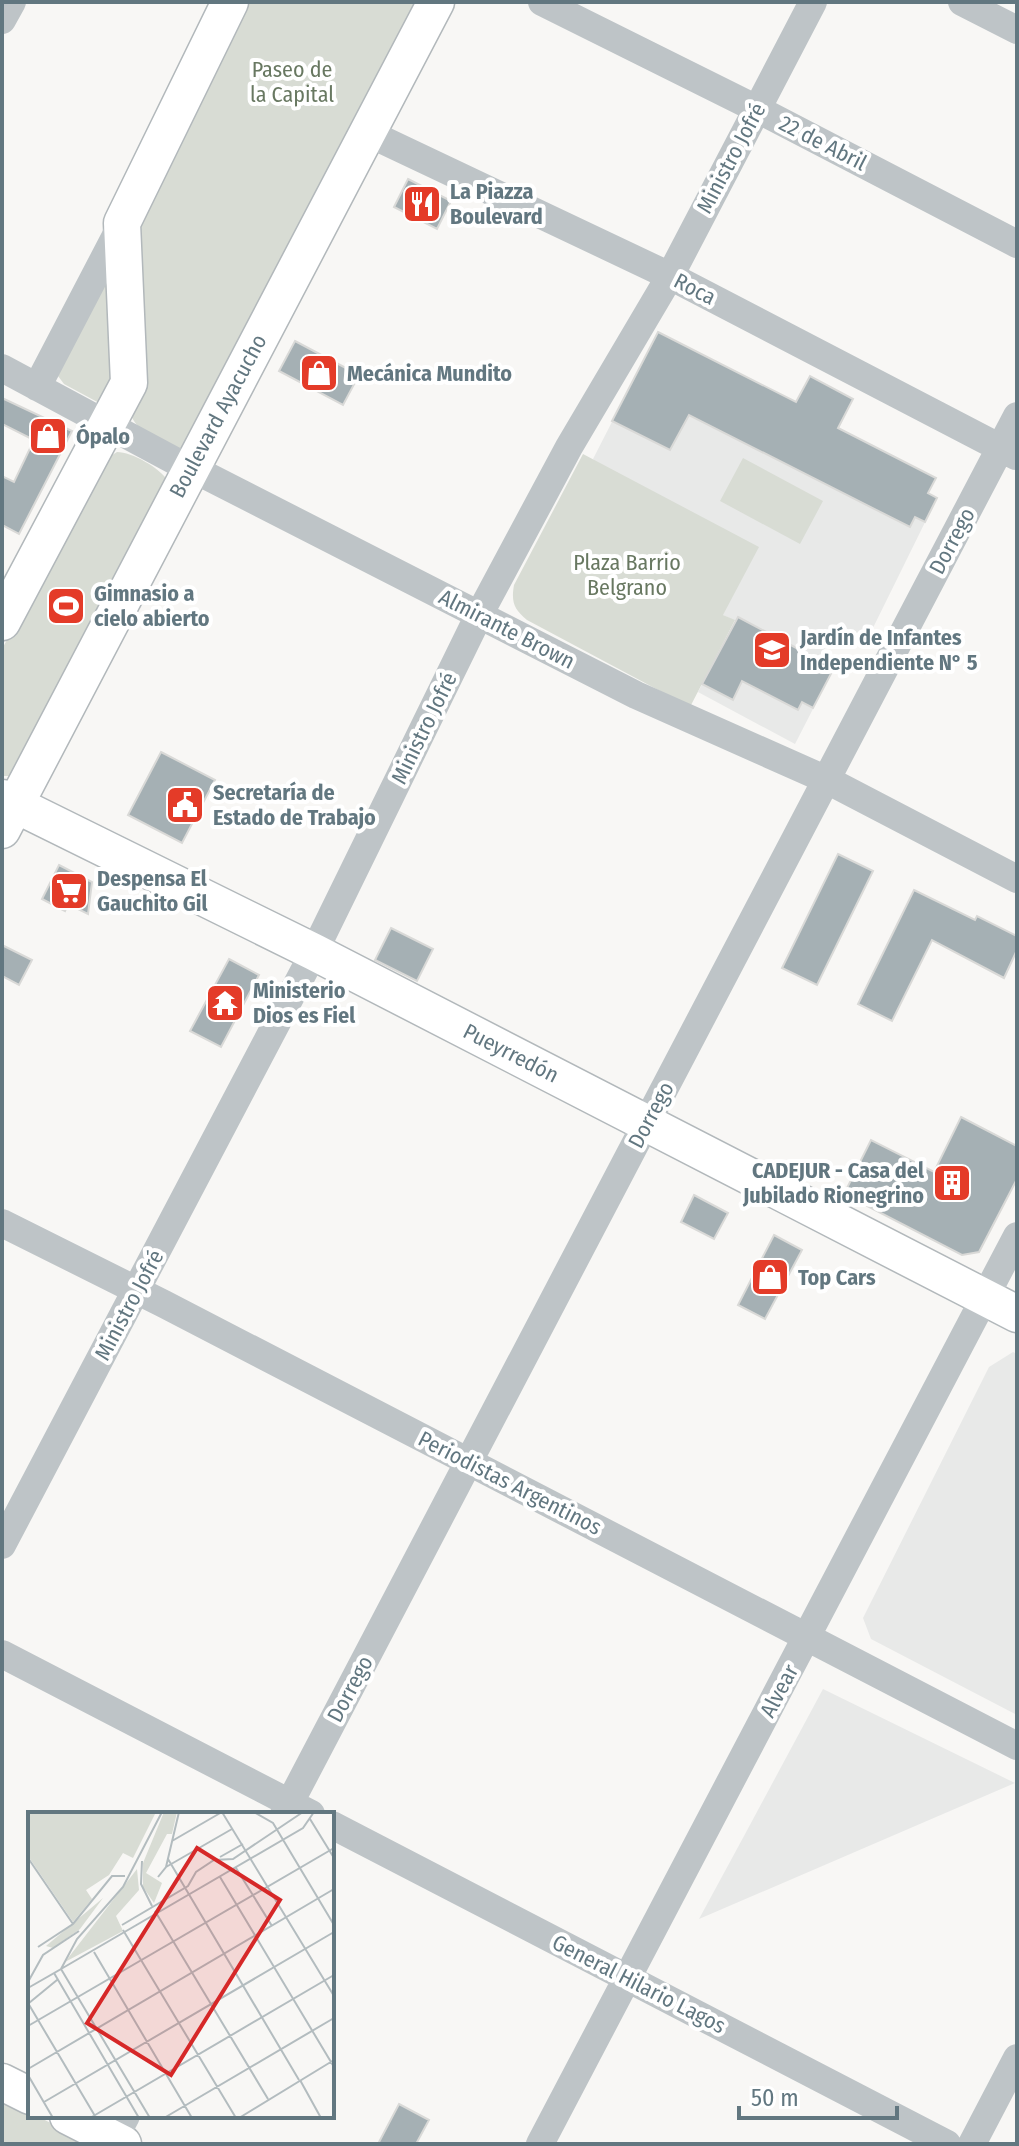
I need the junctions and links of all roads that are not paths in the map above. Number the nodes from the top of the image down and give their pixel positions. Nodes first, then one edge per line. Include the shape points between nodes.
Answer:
1 (12, 2) edge
2 (230, 2) edge
3 (436, 2) edge
4 (542, 2) edge
5 (813, 2) edge
6 (962, 2) edge
7 (2, 20) edge
8 (1017, 30) edge
9 (757, 109) junction
10 (368, 133) junction
11 (122, 223) junction
12 (1017, 244) edge
13 (670, 276) junction
14 (2, 368) edge
15 (37, 387) junction
16 (1017, 416) edge
17 (108, 426) junction
18 (1009, 452) edge
19 (190, 469) junction
20 (479, 615) junction
21 (2, 622) edge
22 (827, 780) junction
23 (6, 811) edge
24 (1017, 879) edge
25 (314, 952) junction
26 (647, 1123) junction
27 (2, 1223) edge
28 (1017, 1236) edge
29 (136, 1290) junction
30 (985, 1298) junction
31 (1017, 1314) edge
32 (469, 1462) junction
33 (2, 1545) edge
34 (807, 1637) junction
35 (2, 1654) edge
36 (1017, 1746) edge
37 (295, 1810) edge
38 (334, 1826) edge
39 (628, 1979) junction
40 (1017, 2058) edge
41 (2, 2082) edge
42 (28, 2095) edge
43 (73, 2118) edge
44 (118, 2136) edge
45 (540, 2144) edge
46 (947, 2144) edge
47 (972, 2144) edge

1 - 7 street
2 - 11 main road
3 - 10 main road, Boulevard Ayacucho
4 - 9 street, 22 de Abril
5 - 9 street, Ministro Jofré
6 - 8 street
9 - 12 street, 22 de Abril
9 - 13 street, Ministro Jofré
10 - 13 street, Roca
10 - 19 main road, Boulevard Ayacucho
11 - 15 street
11 - 17 main road via 129,383
13 - 18 street, Roca
13 - 20 street, Ministro Jofré via 569,447
14 - 15 street, Almirante Brown
15 - 17 street, Almirante Brown
16 - 18 street, Dorrego
17 - 19 street, Almirante Brown
17 - 21 main road
18 - 22 street, Dorrego
19 - 20 street, Almirante Brown
19 - 23 main road, Boulevard Ayacucho
20 - 22 street, Almirante Brown via 636,695
20 - 25 street, Ministro Jofré
22 - 24 street, Almirante Brown
22 - 26 street, Dorrego
23 - 25 main road, Pueyrredón
25 - 26 main road, Pueyrredón
25 - 29 street, Ministro Jofré
26 - 30 main road, Pueyrredón
26 - 32 street, Dorrego
27 - 29 street, Periodistas Argentinos
28 - 30 street, Alvear
29 - 32 street, Periodistas Argentinos
29 - 33 street, Ministro Jofré
30 - 31 main road, Pueyrredón
30 - 34 street, Alvear
32 - 34 street, Periodistas Argentinos
32 - 37 street, Dorrego
34 - 36 street, Periodistas Argentinos
34 - 39 street, Alvear
35 - 37 street
38 - 39 street, General Hilario Lagos
39 - 45 street, Alvear
39 - 46 street, General Hilario Lagos
40 - 47 street
41 - 42 main road
43 - 44 main road

